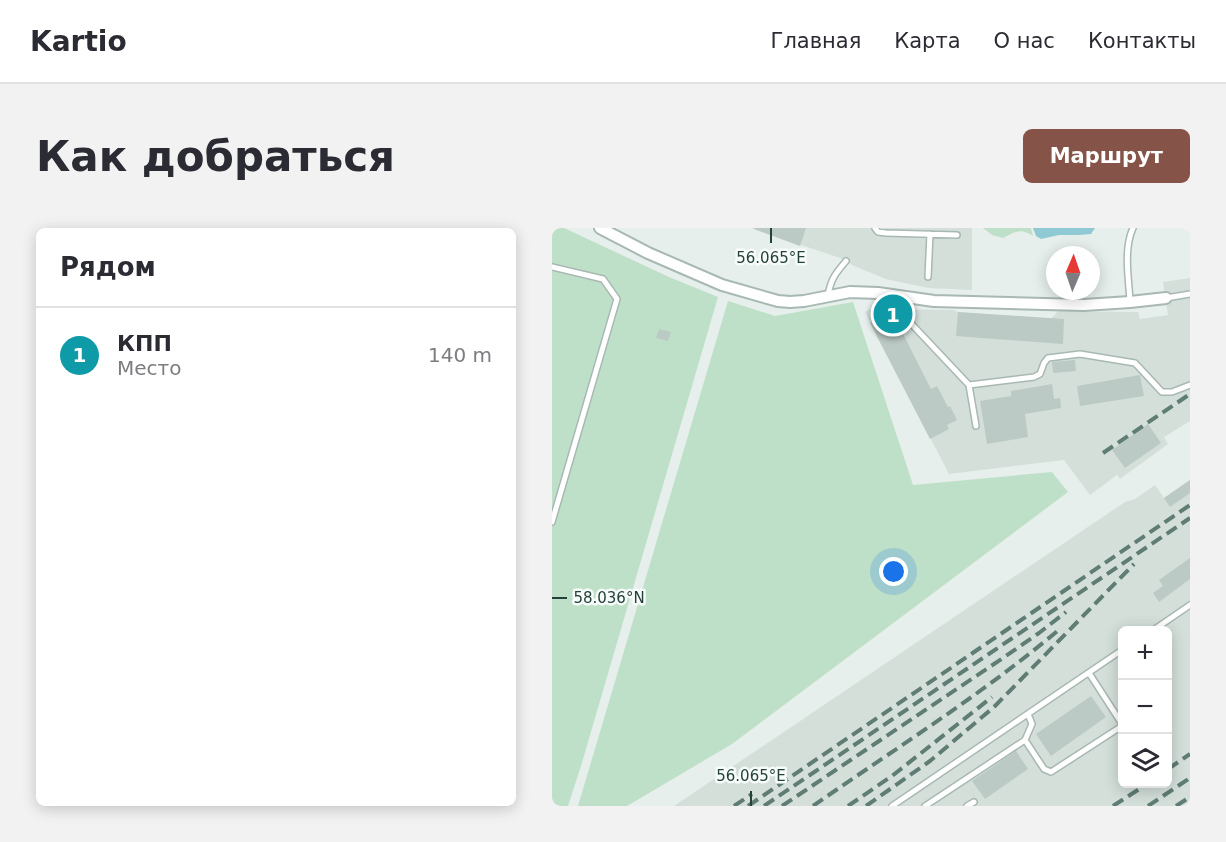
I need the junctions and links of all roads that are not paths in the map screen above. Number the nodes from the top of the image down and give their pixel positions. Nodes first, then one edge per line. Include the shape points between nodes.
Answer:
1 (600, 228) edge
2 (875, 228) edge
3 (1133, 228) edge
4 (930, 234) junction
5 (957, 235) dead end
6 (846, 261) dead end
7 (552, 267) edge
8 (928, 277) dead end
9 (1190, 294) edge
10 (828, 295) junction
11 (902, 297) junction
12 (1166, 298) joint
13 (1130, 302) junction
14 (969, 385) junction
15 (1190, 385) edge
16 (976, 426) dead end
17 (552, 522) edge
18 (1190, 604) edge
19 (1158, 626) edge
20 (1118, 653) edge
21 (1089, 673) junction
22 (1028, 714) junction
23 (1118, 719) edge
24 (1118, 728) edge
25 (1025, 740) junction
26 (974, 802) dead end
27 (892, 806) edge
28 (925, 806) edge
29 (968, 806) edge

1 - 10 street via 722,285 764,298 790,302
2 - 4 lane via 886,233
3 - 13 lane via 1128,244
4 - 5 lane
4 - 8 lane
6 - 10 lane via 832,279
7 - 17 lane via 603,279 617,299
9 - 12 lane
10 - 11 street via 865,292
11 - 13 street via 934,301
11 - 14 lane via 904,316
12 - 13 street
14 - 15 lane via 1034,377 1040,374 1048,358 1080,354 1135,363 1162,392
14 - 16 lane
18 - 19 lane
20 - 21 lane
21 - 22 lane
21 - 23 lane
22 - 25 lane via 1032,724
22 - 27 lane
24 - 25 lane via 1051,772 1044,769
25 - 28 lane
26 - 29 lane

